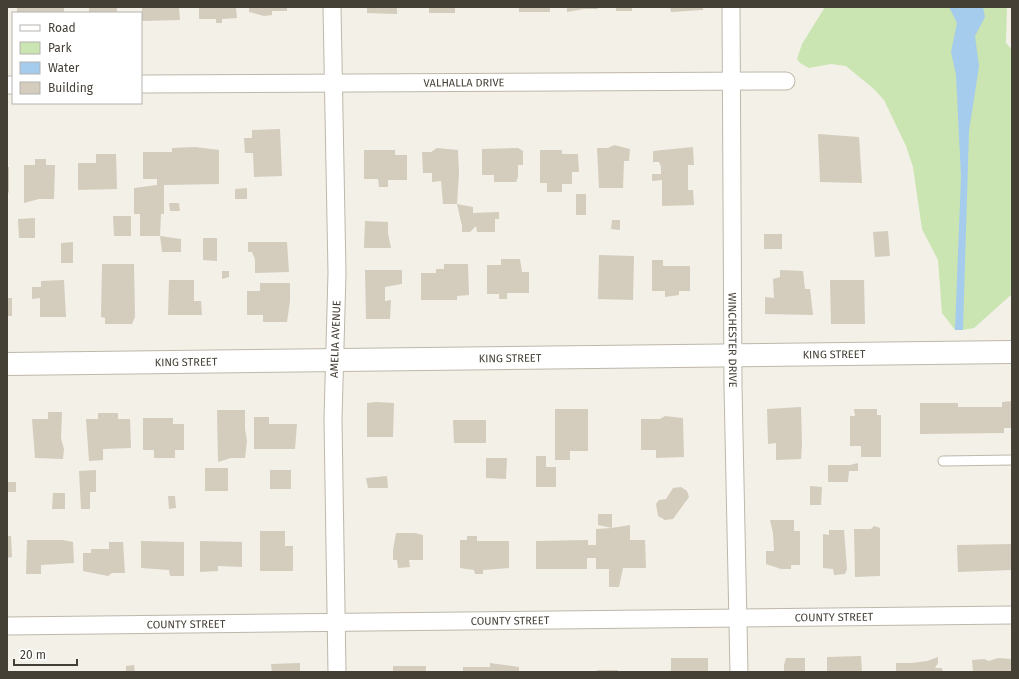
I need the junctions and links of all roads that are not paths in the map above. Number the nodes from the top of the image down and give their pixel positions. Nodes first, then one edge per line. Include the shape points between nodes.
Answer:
1 (332, 7) edge
2 (731, 7) edge
3 (732, 81) junction
4 (786, 81) dead end
5 (334, 83) junction
6 (142, 84) edge
7 (1012, 352) edge
8 (733, 355) junction
9 (335, 360) junction
10 (7, 364) edge
11 (1012, 460) edge
12 (943, 461) dead end
13 (1012, 615) edge
14 (738, 617) junction
15 (336, 622) junction
16 (7, 626) edge
17 (337, 672) edge
18 (739, 672) edge

1 - 5 street, AMELIA AVENUE
2 - 3 street, WINCHESTER DRIVE
3 - 4 street, VALHALLA DRIVE
3 - 5 street, VALHALLA DRIVE
3 - 8 street, WINCHESTER DRIVE
5 - 6 street, VALHALLA DRIVE
5 - 9 street, AMELIA AVENUE via 337,273
7 - 8 street, KING STREET
8 - 9 street, KING STREET
8 - 14 street, WINCHESTER DRIVE
9 - 10 street, KING STREET
9 - 15 street, AMELIA AVENUE via 333,419
11 - 12 lane
13 - 14 street, COUNTY STREET
14 - 15 street, COUNTY STREET
14 - 18 street, WINCHESTER DRIVE
15 - 16 street, COUNTY STREET
15 - 17 street, AMELIA AVENUE

